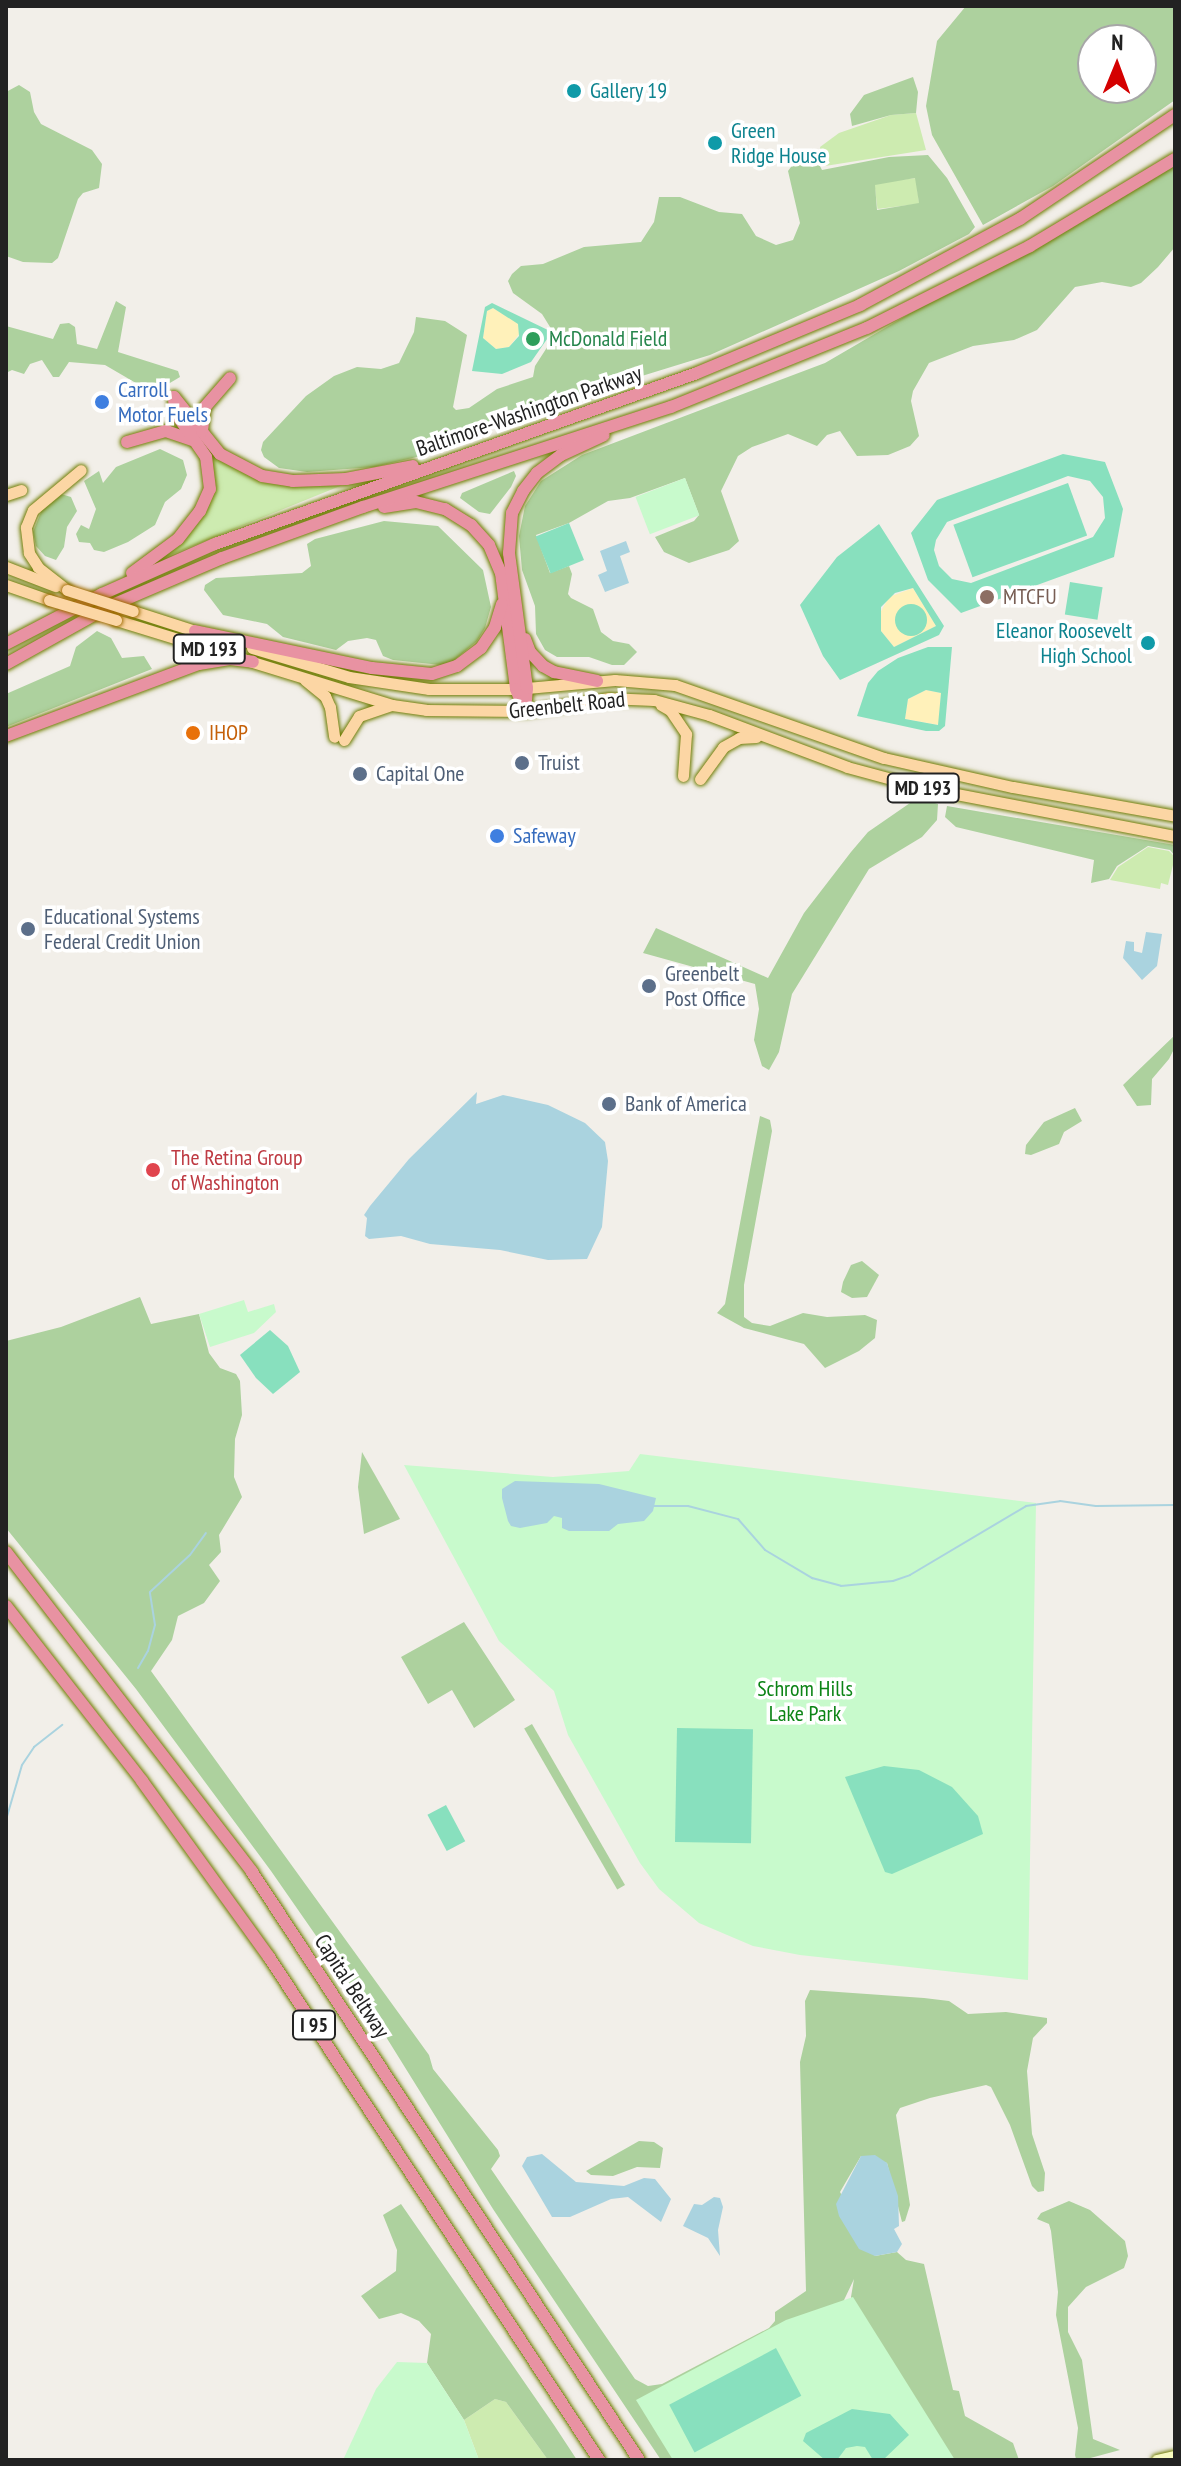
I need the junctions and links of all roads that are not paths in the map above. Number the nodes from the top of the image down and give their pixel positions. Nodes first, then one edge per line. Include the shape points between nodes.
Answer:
1 (1175, 115) edge
2 (1175, 159) edge
3 (230, 378) dead end
4 (671, 407) junction
5 (551, 425) junction
6 (127, 442) dead end
7 (204, 445) junction
8 (81, 470) dead end
9 (21, 490) dead end
10 (6, 495) edge
11 (288, 534) junction
12 (6, 567) edge
13 (6, 585) edge
14 (67, 590) junction
15 (504, 593) junction
16 (64, 612) junction
17 (517, 613) junction
18 (195, 631) junction
19 (6, 644) edge
20 (253, 662) junction
21 (6, 664) edge
22 (302, 677) junction
23 (597, 681) junction
24 (521, 688) junction
25 (654, 700) junction
26 (392, 705) junction
27 (525, 711) junction
28 (6, 736) edge
29 (765, 737) junction
30 (683, 776) dead end
31 (700, 779) dead end
32 (1175, 816) edge
33 (1175, 836) edge
34 (6, 1552) edge
35 (6, 1606) edge
36 (1175, 2456) edge
37 (599, 2460) edge
38 (639, 2460) edge
39 (1157, 2460) edge

1 - 5 highway, Baltimore-Washington Parkway via 1020,219 883,294 748,354
2 - 4 highway, Baltimore-Washington Parkway via 1084,216 927,300
3 - 7 highway via 203,411
4 - 11 highway, Baltimore-Washington Parkway
4 - 17 highway via 586,442 529,481 510,525
5 - 7 highway via 360,477 282,480 252,473
5 - 16 highway, Baltimore-Washington Parkway via 215,544
6 - 7 highway via 166,431
7 - 16 highway via 210,489 178,539 151,562
8 - 14 main road via 33,510 26,527 29,553 38,567
9 - 10 main road
11 - 15 highway via 392,505 436,506 463,519 489,545
11 - 21 highway, Baltimore-Washington Parkway via 110,606
12 - 14 main road, Greenbelt Road / MD 193
13 - 20 main road, Greenbelt Road / MD 193, bridge
14 - 18 main road, Greenbelt Road / MD 193, bridge
15 - 18 highway via 495,627 481,648 457,666 432,674 372,668
15 - 24 highway
16 - 19 highway, Baltimore-Washington Parkway
17 - 23 highway via 526,645 543,666
17 - 24 highway
18 - 24 main road, Greenbelt Road / MD 193 via 388,684
20 - 22 main road, Greenbelt Road / MD 193
20 - 28 highway via 199,664
22 - 26 main road, Greenbelt Road / MD 193
22 - 26 main road via 325,696 339,739 359,716
23 - 24 main road, Greenbelt Road / MD 193
23 - 32 main road, Greenbelt Road / MD 193 via 675,685 884,758
24 - 27 highway
25 - 27 main road, Greenbelt Road / MD 193 via 609,698
25 - 29 main road, Greenbelt Road / MD 193
25 - 30 main road via 670,710 686,734
26 - 27 main road, Greenbelt Road / MD 193 via 465,713
29 - 31 main road via 731,742 716,753
29 - 33 main road, Greenbelt Road / MD 193 via 925,788
34 - 38 highway, Capital Beltway / I 95 via 252,1872
35 - 37 highway, I 95 via 159,1803 269,1957
36 - 39 main road

